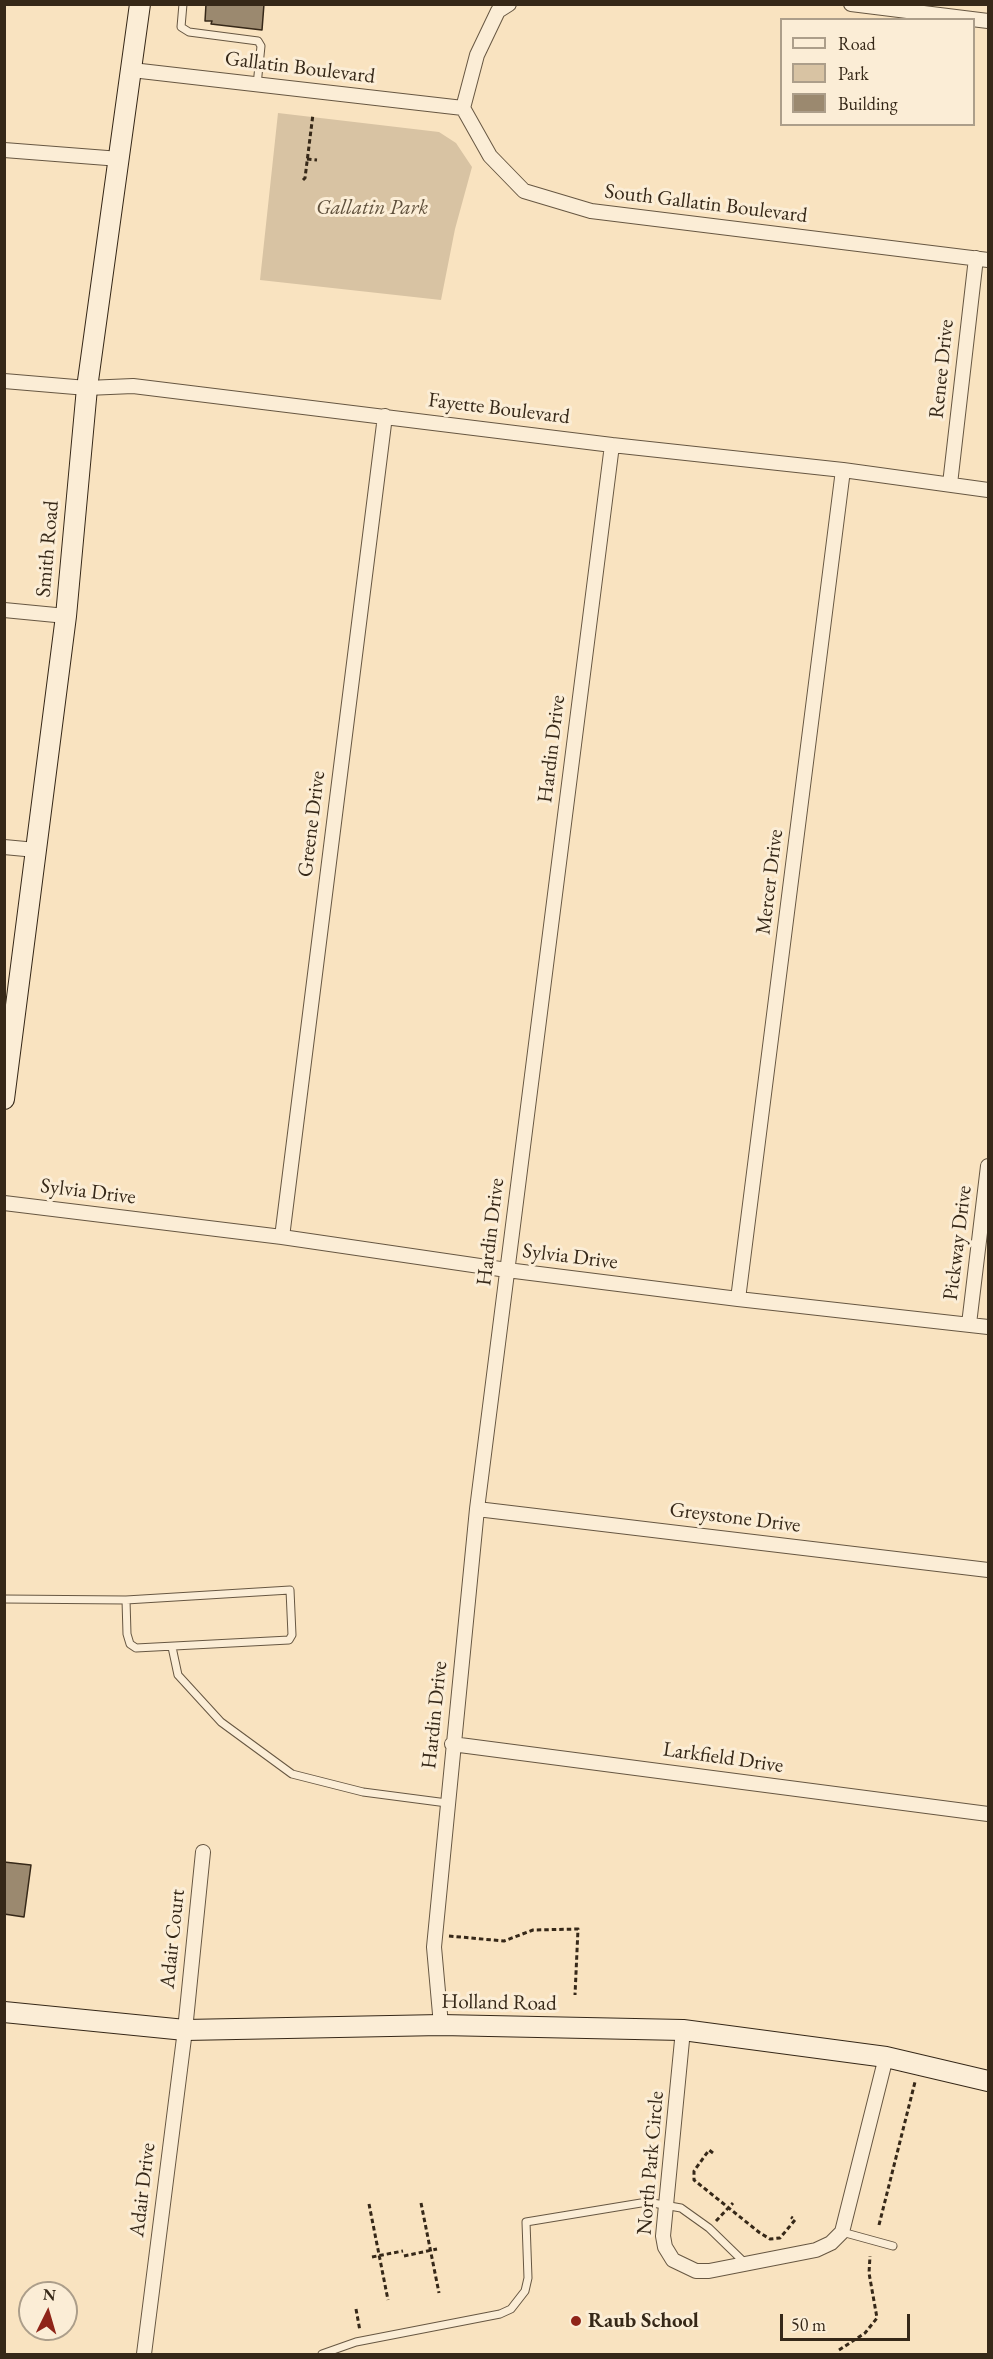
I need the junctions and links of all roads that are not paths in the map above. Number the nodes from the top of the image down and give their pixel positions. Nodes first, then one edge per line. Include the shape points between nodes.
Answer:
1 (140, 4) edge
2 (183, 4) edge
3 (509, 4) edge
4 (851, 4) edge
5 (964, 18) edge
6 (132, 70) junction
7 (256, 85) junction
8 (463, 108) junction
9 (4, 150) edge
10 (120, 159) junction
11 (982, 259) edge
12 (4, 381) edge
13 (87, 388) junction
14 (385, 416) junction
15 (612, 445) junction
16 (843, 470) junction
17 (950, 484) junction
18 (988, 490) edge
19 (4, 610) edge
20 (66, 616) junction
21 (4, 847) edge
22 (36, 850) junction
23 (4, 1099) edge
24 (988, 1166) edge
25 (4, 1203) edge
26 (282, 1237) junction
27 (507, 1270) junction
28 (738, 1299) junction
29 (969, 1324) junction
30 (988, 1326) edge
31 (477, 1509) junction
32 (988, 1570) edge
33 (4, 1599) edge
34 (126, 1600) junction
35 (172, 1647) junction
36 (452, 1744) junction
37 (447, 1803) junction
38 (988, 1814) edge
39 (202, 1852) dead end
40 (4, 2012) edge
41 (441, 2025) junction
42 (184, 2030) junction
43 (683, 2030) junction
44 (886, 2057) junction
45 (988, 2081) edge
46 (666, 2205) junction
47 (842, 2232) junction
48 (893, 2246) dead end
49 (745, 2263) junction
50 (144, 2355) edge
51 (322, 2355) edge

1 - 6 main road, Smith Road
2 - 7 lane via 181,27 189,32 258,41 261,46
3 - 8 street via 498,11 477,55
4 - 5 street
6 - 7 street, Gallatin Boulevard
6 - 10 main road, Smith Road
7 - 8 street, Gallatin Boulevard
8 - 11 street, South Gallatin Boulevard via 490,156 524,191 591,211
9 - 10 street
10 - 13 main road, Smith Road
11 - 17 street, Renee Drive
12 - 13 street, Fayette Boulevard
13 - 14 street, Fayette Boulevard via 133,386
13 - 20 main road, Smith Road
14 - 15 street, Fayette Boulevard
14 - 26 street, Greene Drive
15 - 16 street, Fayette Boulevard
15 - 27 street, Hardin Drive
16 - 17 street, Fayette Boulevard
16 - 28 street, Mercer Drive
17 - 18 street, Fayette Boulevard
19 - 20 street
20 - 22 main road, Smith Road
21 - 22 street
22 - 23 main road, Smith Road
24 - 29 street, Pickway Drive
25 - 26 street, Sylvia Drive
26 - 27 street, Sylvia Drive
27 - 28 street, Sylvia Drive
27 - 31 street, Hardin Drive
28 - 29 street, Sylvia Drive
29 - 30 street, Sylvia Drive
31 - 32 street, Greystone Drive
31 - 36 street, Hardin Drive
33 - 34 lane
34 - 35 lane via 130,1644 136,1648
34 - 35 lane via 290,1590 289,1640
35 - 37 lane via 178,1675 221,1722 292,1774 363,1792
36 - 37 street, Hardin Drive
36 - 38 street, Larkfield Drive
37 - 41 street, Hardin Drive via 435,1935
39 - 42 street, Adair Court
40 - 42 main road, Holland Road
41 - 42 main road, Holland Road
41 - 43 main road, Holland Road
42 - 50 street, Adair Drive
43 - 44 main road, Holland Road
43 - 46 street, North Park Circle
44 - 45 main road, Holland Road
44 - 47 street
46 - 49 lane via 681,2208 709,2228
46 - 49 street, North Park Circle via 663,2242 679,2265 709,2271
46 - 51 lane via 647,2202 526,2222 528,2278 525,2291 511,2309 356,2342
47 - 48 lane
47 - 49 street, North Park Circle via 816,2250

